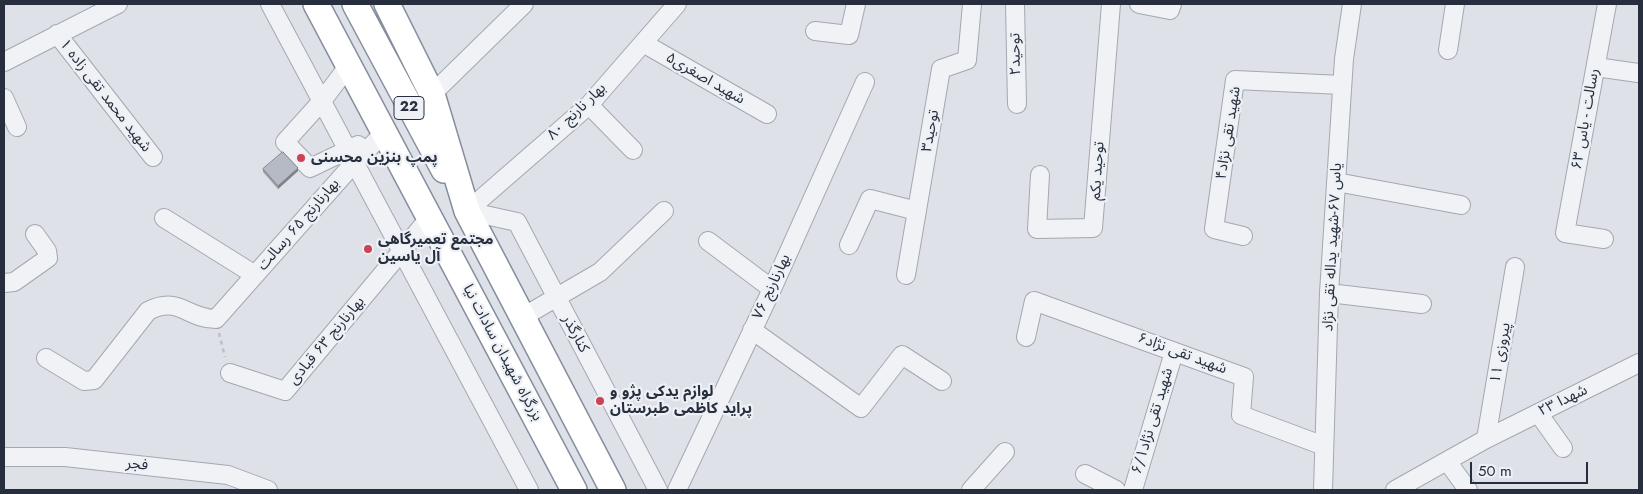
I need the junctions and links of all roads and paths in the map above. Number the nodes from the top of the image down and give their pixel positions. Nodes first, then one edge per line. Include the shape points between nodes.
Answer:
1 (118, 4) edge
2 (270, 4) edge
3 (316, 4) edge
4 (355, 4) edge
5 (387, 4) edge
6 (524, 4) edge
7 (677, 4) edge
8 (856, 4) edge
9 (972, 4) edge
10 (1016, 4) edge
11 (1111, 4) edge
12 (1139, 4) edge
13 (1352, 4) edge
14 (1455, 4) edge
15 (1607, 4) edge
16 (1171, 7) edge
17 (815, 31) dead end
18 (57, 34) junction
19 (643, 43) junction
20 (1448, 50) dead end
21 (4, 62) edge
22 (349, 65) junction
23 (1596, 67) junction
24 (1638, 73) edge
25 (864, 82) dead end
26 (1342, 85) junction
27 (432, 94) junction
28 (4, 98) edge
29 (322, 101) junction
30 (1017, 104) dead end
31 (589, 105) junction
32 (767, 114) dead end
33 (16, 127) dead end
34 (385, 132) junction
35 (633, 150) dead end
36 (351, 156) junction
37 (153, 157) dead end
38 (1040, 175) dead end
39 (1336, 182) junction
40 (1461, 205) dead end
41 (467, 211) junction
42 (664, 211) dead end
43 (917, 211) junction
44 (430, 217) junction
45 (164, 218) dead end
46 (35, 234) dead end
47 (1243, 236) dead end
48 (1604, 239) dead end
49 (708, 241) dead end
50 (849, 244) dead end
51 (403, 250) junction
52 (1515, 267) dead end
53 (254, 275) junction
54 (906, 275) dead end
55 (5, 284) edge
56 (772, 289) junction
57 (1329, 292) junction
58 (556, 298) junction
59 (1422, 304) dead end
60 (521, 318) junction
61 (216, 319) junction
62 (752, 330) junction
63 (1026, 336) dead end
64 (1174, 352) junction
65 (46, 358) dead end
66 (1639, 363) edge
67 (230, 373) joint
68 (942, 381) dead end
69 (1538, 413) junction
70 (1486, 439) junction
71 (1324, 446) junction
72 (1564, 448) dead end
73 (1005, 452) dead end
74 (4, 457) edge
75 (1447, 461) junction
76 (1085, 474) dead end
77 (268, 490) edge
78 (529, 490) edge
79 (574, 490) edge
80 (613, 490) edge
81 (658, 490) edge
82 (677, 490) edge
83 (971, 490) edge
84 (1116, 490) edge
85 (1133, 490) edge
86 (1323, 490) edge
87 (1395, 490) edge
88 (1468, 490) edge

1 - 18 street
2 - 29 street
3 - 22 highway, بزرگراه شهیدان سادات نیا / 22
4 - 41 highway, 22
5 - 27 highway
6 - 27 street
7 - 19 street, بهار نارنج ۸۰
8 - 17 street via 849,35
9 - 43 street, توحید۳ via 966,60 941,69
10 - 30 street, توحید۲
11 - 38 street, توحید یکم via 1093,228 1037,229
12 - 16 street
13 - 26 street, یاس ۶۷-شهید یداله تقی نژاد
14 - 20 street
15 - 23 street, رسالت - یاس ۶۳
18 - 21 street
18 - 37 street, شهید محمد تقی زاده ۱
19 - 31 street, بهار نارنج ۸۰
19 - 32 street, شهید اصغری۵
22 - 29 street
22 - 34 highway, بزرگراه شهیدان سادات نیا / 22
23 - 24 street
23 - 48 street, رسالت - یاس ۶۳ via 1565,233
25 - 56 street, بهارنارنج ۷۶
26 - 39 street, یاس ۶۷-شهید یداله تقی نژاد
26 - 47 street, شهید تقی نژاد۴ via 1235,80 1214,229
27 - 41 highway
28 - 33 street
29 - 36 street
29 - 36 street via 285,142 310,168
31 - 35 street
31 - 41 street, بهار نارنج ۸۰
34 - 36 street, بهارنارنج ۶۵ رسالت
34 - 44 highway, بزرگراه شهیدان سادات نیا / 22
36 - 51 street
36 - 53 street, بهارنارنج ۶۵ رسالت
39 - 40 street
39 - 57 street, یاس ۶۷-شهید یداله تقی نژاد
41 - 58 street, کنارگذر via 517,222
41 - 60 highway
42 - 58 street via 600,272
43 - 50 street via 870,199
43 - 54 street, توحید۳
44 - 51 street
44 - 79 highway, بزرگراه شهیدان سادات نیا / 22
45 - 53 street
46 - 55 street via 48,258 14,282
49 - 56 street
51 - 67 street, بهارنارنج ۶۳ قبادی via 285,390
51 - 78 street
52 - 70 street, پیروزی ۱۱
53 - 61 street, بهارنارنج ۶۵ رسالت
56 - 62 street, بهارنارنج ۷۶
57 - 59 street
57 - 71 street, یاس ۶۷-شهید یداله تقی نژاد
58 - 60 street
58 - 81 street, کنارگذر
60 - 80 highway
61 - 65 street via 206,319 161,304 148,311 94,380 84,381
61 - 67 path
62 - 68 street via 862,408 902,355
62 - 82 street, بهارنارنج ۷۶
63 - 64 street, شهید تقی نژاد۶ via 1034,301
64 - 71 street, شهید تقی نژاد۶ via 1244,377 1241,415
64 - 85 street, شهید تقی نژاد۶/۱
66 - 69 street, شهدا ۲۳
69 - 70 street, شهدا ۲۳
69 - 72 street
70 - 75 street, شهدا ۲۳
71 - 86 street, یاس ۶۷-شهید یداله تقی نژاد
73 - 83 street
74 - 77 street, فجر via 65,457 228,475
75 - 87 street, شهدا ۲۳
75 - 88 street
76 - 84 street

